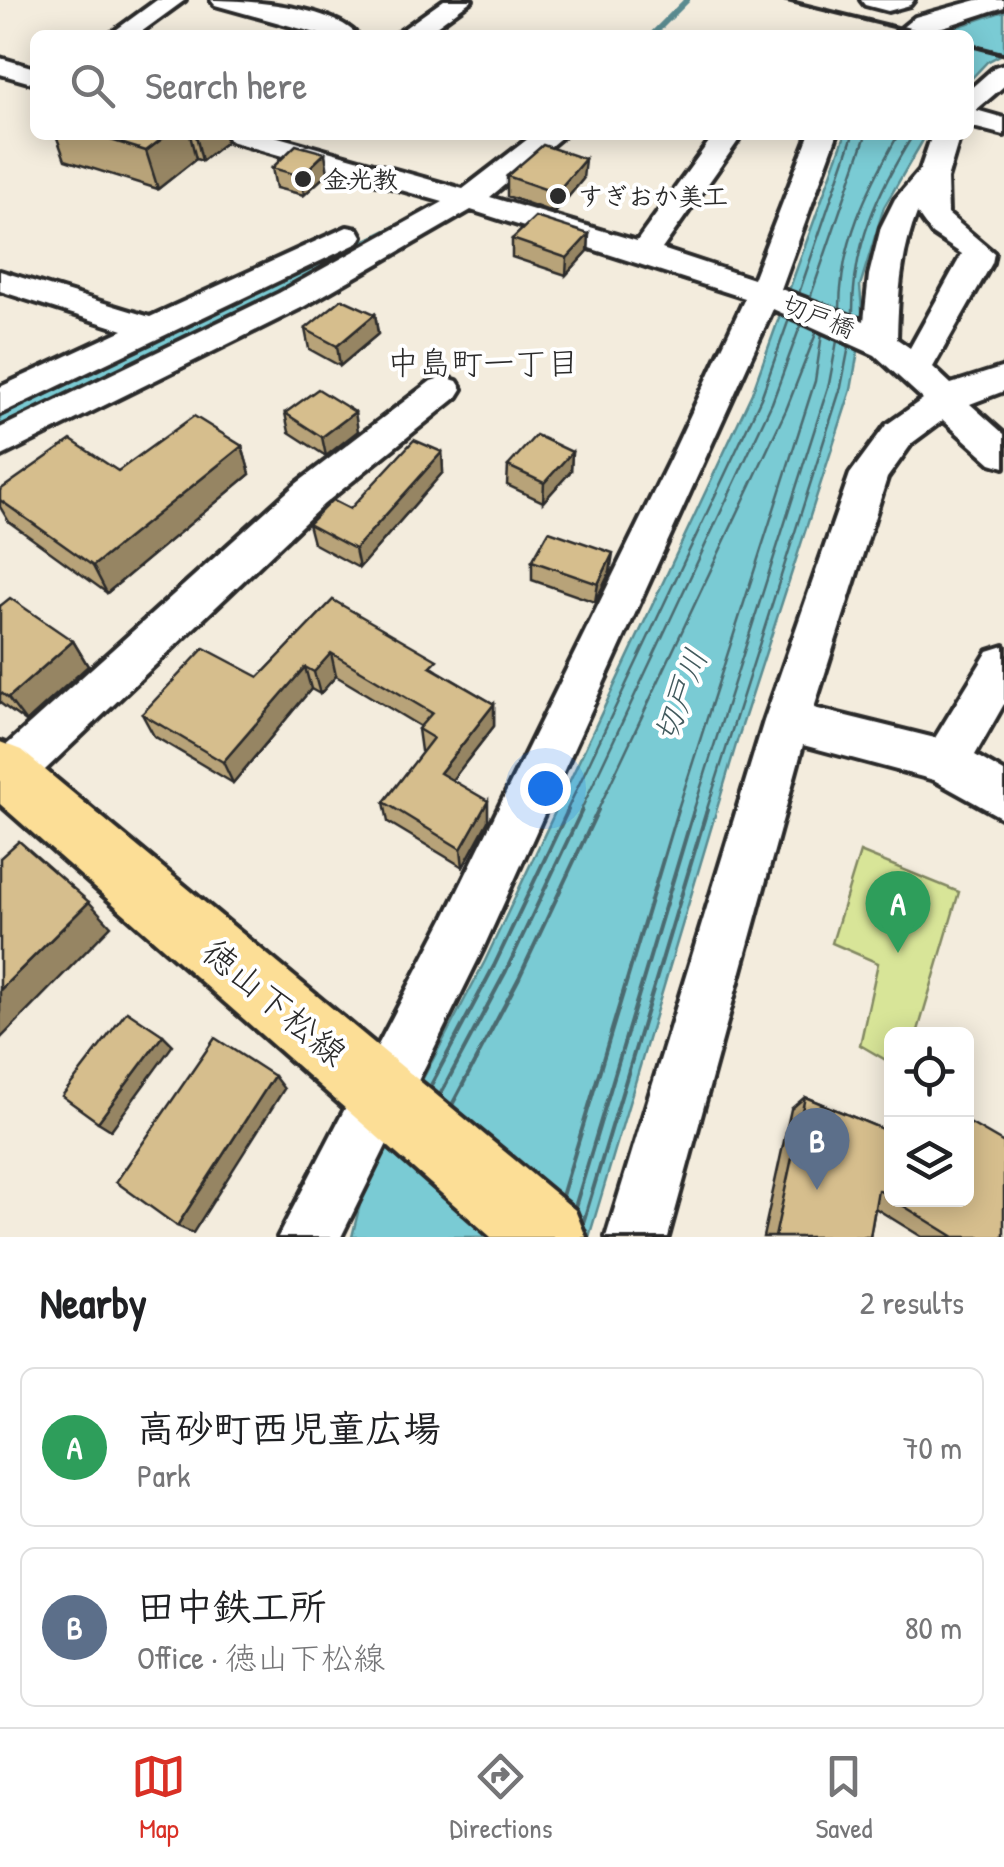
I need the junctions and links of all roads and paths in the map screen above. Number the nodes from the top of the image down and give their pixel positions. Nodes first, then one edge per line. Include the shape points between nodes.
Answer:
1 (173, 0) edge
2 (223, 0) edge
3 (460, 0) edge
4 (874, 0) edge
5 (902, 0) edge
6 (1004, 0) edge
7 (337, 7) dead end
8 (312, 22) junction
9 (128, 30) edge
10 (332, 30) edge
11 (415, 30) edge
12 (912, 30) edge
13 (0, 66) edge
14 (1004, 73) edge
15 (30, 75) edge
16 (974, 100) edge
17 (974, 118) edge
18 (1004, 127) edge
19 (270, 140) edge
20 (512, 140) edge
21 (542, 140) edge
22 (822, 140) edge
23 (944, 140) edge
24 (724, 142) dead end
25 (934, 173) junction
26 (454, 194) junction
27 (644, 253) junction
28 (990, 267) edge
29 (9, 290) edge
30 (767, 295) junction
31 (150, 332) junction
32 (873, 339) junction
33 (914, 368) junction
34 (1004, 380) edge
35 (444, 389) dead end
36 (945, 401) junction
37 (0, 402) edge
38 (0, 444) edge
39 (1004, 454) edge
40 (1004, 664) edge
41 (787, 721) junction
42 (946, 762) junction
43 (4, 771) edge
44 (1004, 797) edge
45 (396, 1107) junction
46 (309, 1237) edge
47 (548, 1237) edge
48 (637, 1237) edge

1 - 9 street
2 - 8 street
3 - 11 street
4 - 5 street
6 - 12 street
7 - 8 street
8 - 10 street
13 - 15 street
14 - 16 street
17 - 18 street
19 - 26 street, 切戸橋
20 - 26 street via 448,187
21 - 26 street
22 - 30 street
23 - 25 street
24 - 27 street
25 - 28 street via 930,205 936,221
25 - 32 street via 902,215 891,244
26 - 27 street, 切戸橋
26 - 31 street
26 - 38 street via 291,300
27 - 30 street, 切戸橋
28 - 33 street
29 - 31 street via 132,320
30 - 32 street, 切戸橋
30 - 45 street
31 - 37 street
32 - 33 street, 切戸橋
33 - 36 street, 切戸橋
34 - 36 street
35 - 43 street via 310,494
36 - 39 street, 切戸橋
36 - 41 street via 899,434 869,474
40 - 42 street
41 - 42 street
41 - 48 street
42 - 44 street
43 - 45 main road, 徳山下松線
45 - 46 street
45 - 47 main road, 徳山下松線

